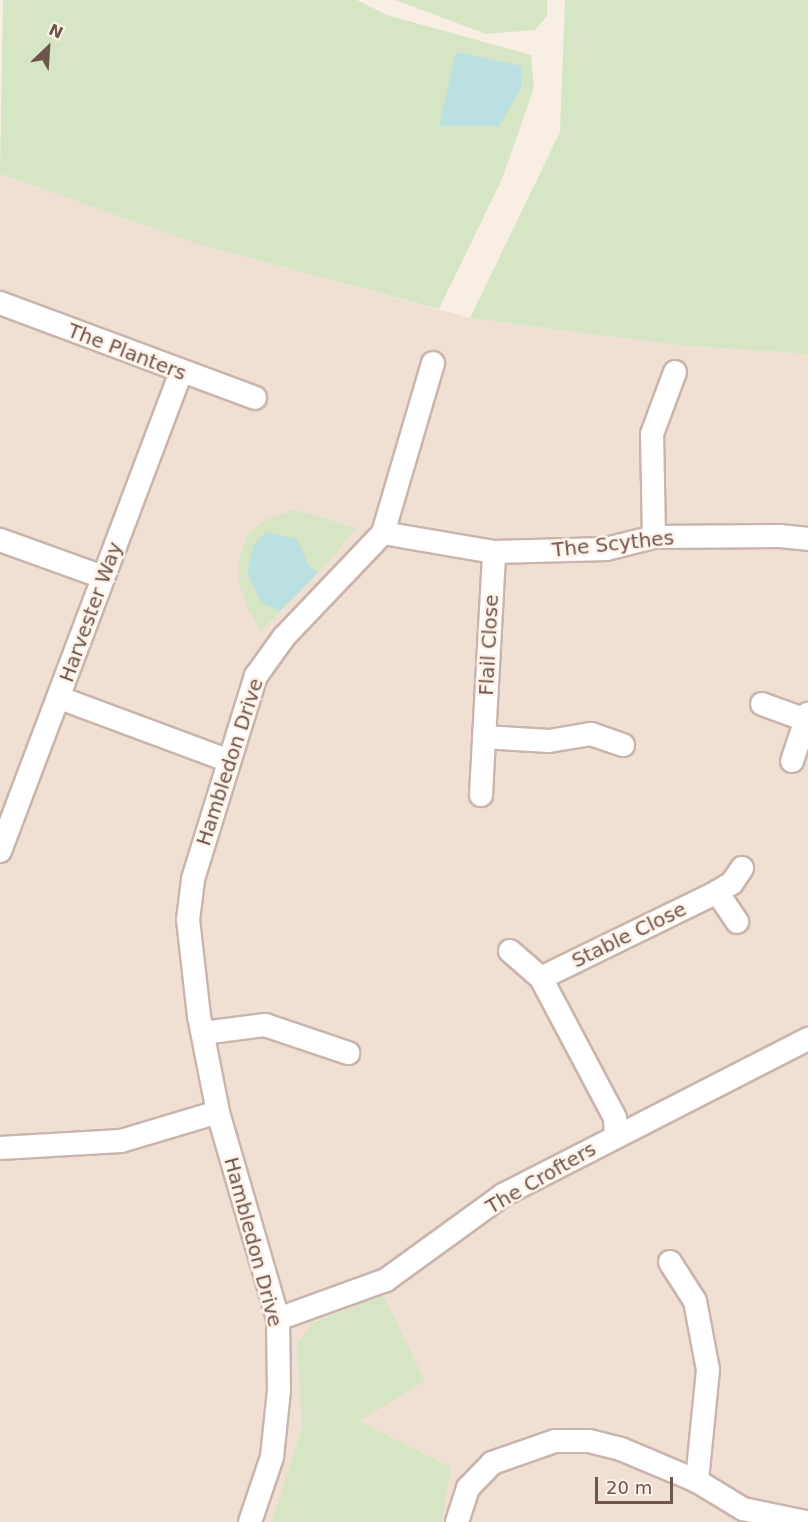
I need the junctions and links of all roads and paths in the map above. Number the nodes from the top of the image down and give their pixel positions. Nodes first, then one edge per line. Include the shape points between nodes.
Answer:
1 (0, 303) edge
2 (433, 363) dead end
3 (181, 372) junction
4 (675, 372) dead end
5 (255, 399) dead end
6 (383, 533) junction
7 (654, 537) junction
8 (808, 539) edge
9 (0, 540) edge
10 (494, 552) junction
11 (103, 577) junction
12 (60, 698) junction
13 (762, 704) dead end
14 (807, 717) edge
15 (484, 737) junction
16 (623, 745) dead end
17 (229, 761) junction
18 (792, 762) dead end
19 (481, 795) dead end
20 (4, 828) edge
21 (0, 851) edge
22 (742, 868) dead end
23 (717, 892) junction
24 (737, 922) dead end
25 (510, 951) dead end
26 (541, 978) junction
27 (203, 1033) junction
28 (808, 1039) edge
29 (348, 1053) dead end
30 (218, 1112) junction
31 (616, 1136) junction
32 (0, 1148) edge
33 (670, 1262) dead end
34 (278, 1319) junction
35 (697, 1482) junction
36 (250, 1522) edge
37 (457, 1522) edge
38 (806, 1522) edge

1 - 3 street, The Planters
2 - 6 street, Hambledon Drive
3 - 5 street, The Planters
3 - 11 street, Harvester Way
4 - 7 street via 652,434
6 - 10 street, The Scythes
6 - 17 street, Hambledon Drive via 284,637 256,676
7 - 8 street, The Scythes
7 - 10 street, The Scythes via 606,549
9 - 11 street
10 - 15 street, Flail Close
11 - 12 street, Harvester Way
12 - 17 street
12 - 20 street, Harvester Way
13 - 14 street
14 - 18 street
15 - 16 street via 549,741 591,734
15 - 19 street, Flail Close
17 - 27 street, Hambledon Drive via 193,879 188,920 191,967
20 - 21 street, Harvester Way
22 - 23 street, Stable Close via 732,883
23 - 24 street
23 - 26 street, Stable Close
25 - 26 street
26 - 31 street via 615,1118
27 - 29 street via 264,1025
27 - 30 street, Hambledon Drive
28 - 31 street, The Crofters
30 - 32 street via 121,1141
30 - 34 street, Hambledon Drive
31 - 34 street, The Crofters via 503,1195 386,1280
33 - 35 street via 695,1300 708,1370
34 - 36 street, Hambledon Drive via 279,1390 272,1457
35 - 37 street via 621,1449 589,1441 555,1441 492,1463 468,1488
35 - 38 street via 743,1509

